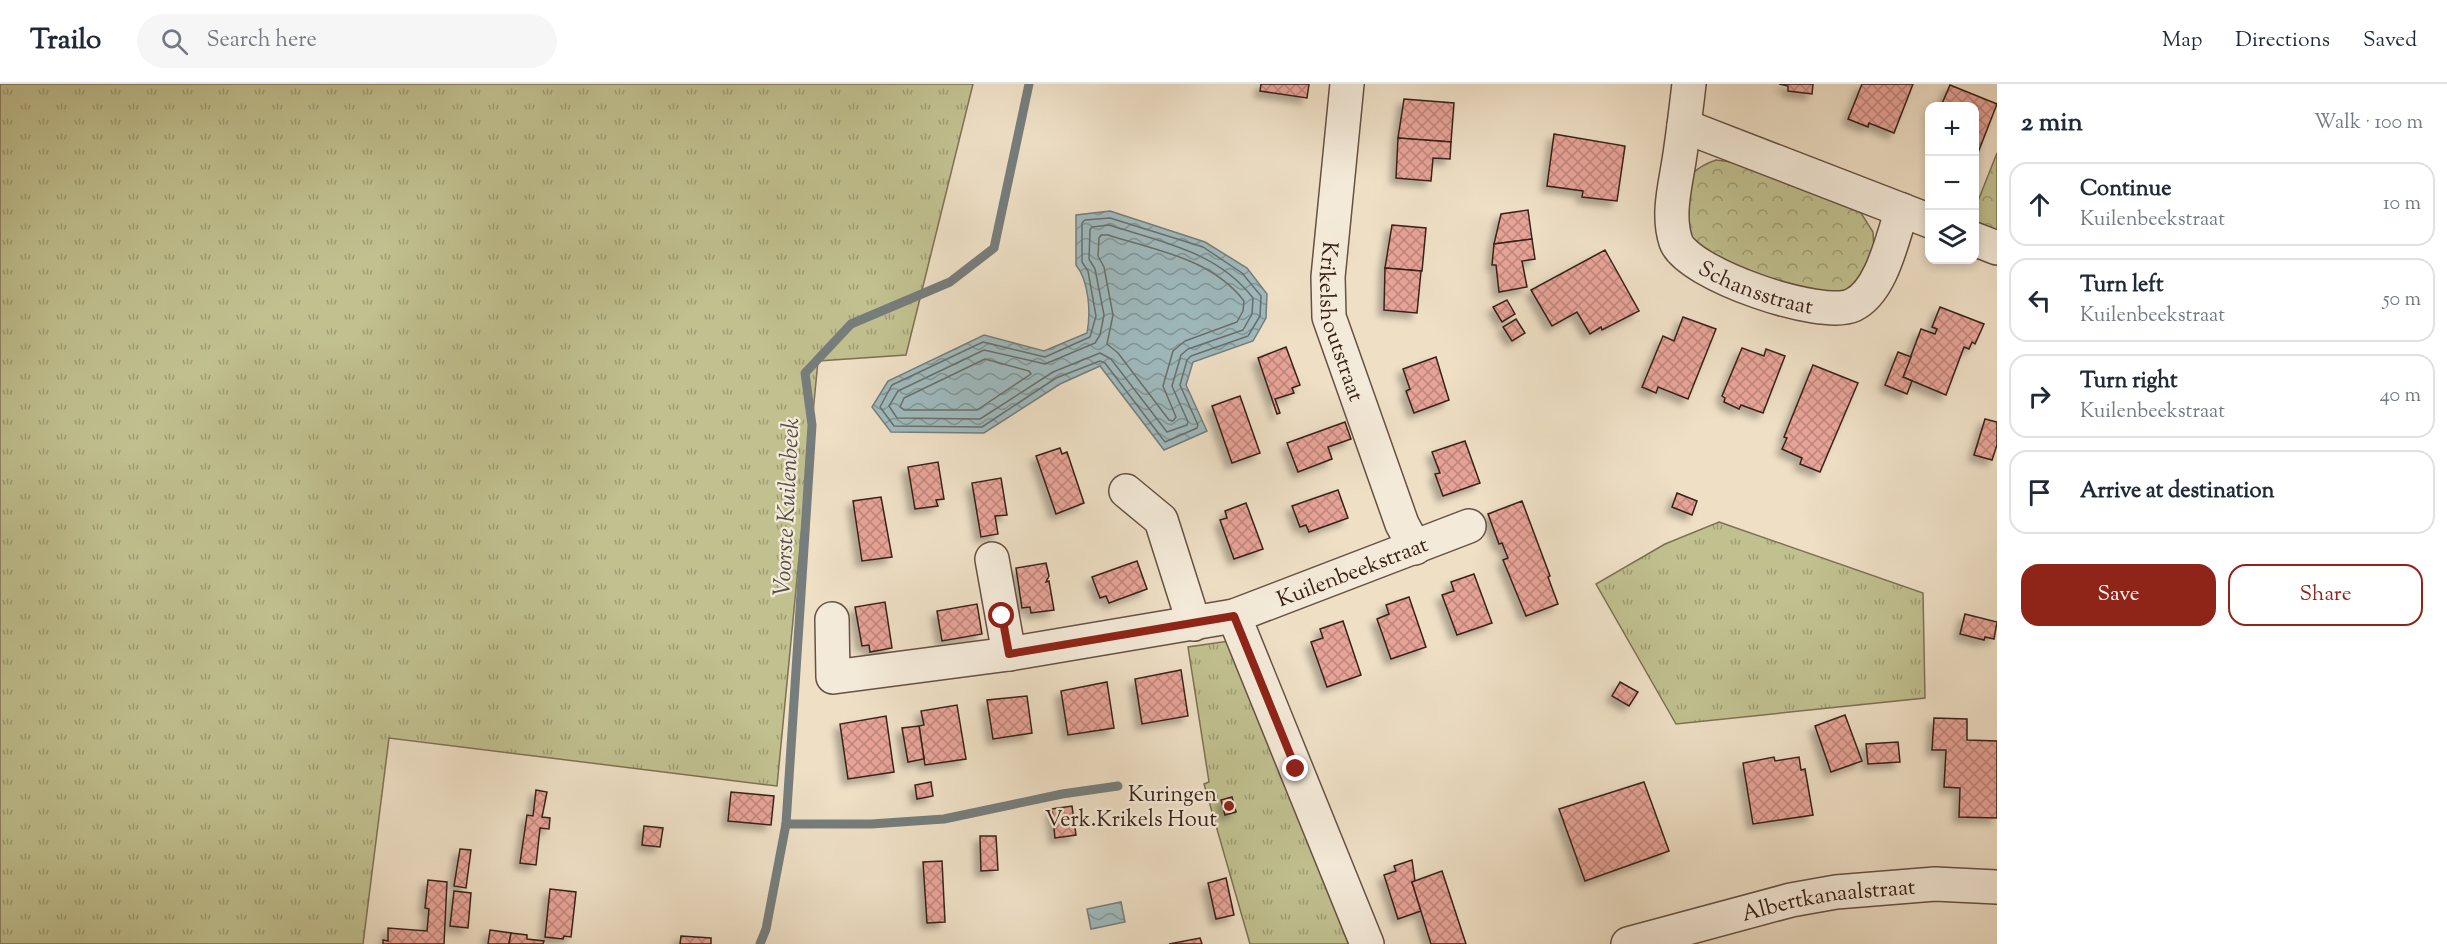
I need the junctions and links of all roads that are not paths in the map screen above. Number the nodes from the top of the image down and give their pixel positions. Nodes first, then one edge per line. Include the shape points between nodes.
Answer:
1 (1347, 84) edge
2 (1689, 84) edge
3 (1684, 126) junction
4 (1916, 216) edge
5 (1979, 241) edge
6 (1997, 248) edge
7 (1126, 491) dead end
8 (1469, 526) dead end
9 (1415, 548) junction
10 (992, 558) dead end
11 (1234, 616) junction
12 (832, 618) dead end
13 (1194, 624) junction
14 (1009, 654) junction
15 (1997, 887) edge
16 (1367, 944) edge
17 (1628, 944) edge

1 - 9 street, Krikelshoutstraat via 1328,277 1329,317 1402,524
2 - 3 street, Schansstraat
3 - 4 street, Schansstraat
3 - 4 street, Schansstraat via 1671,216 1676,243 1694,262 1767,296 1826,308 1852,305 1875,285
5 - 6 street
7 - 13 street via 1161,519
8 - 9 street, Kuilenbeekstraat
9 - 11 street, Kuilenbeekstraat
10 - 14 street
11 - 13 street, Kuilenbeekstraat
11 - 16 street
12 - 14 street, Kuilenbeekstraat via 833,677
13 - 14 street, Kuilenbeekstraat
15 - 17 street, Albertkanaalstraat via 1935,885 1836,892 1791,900

